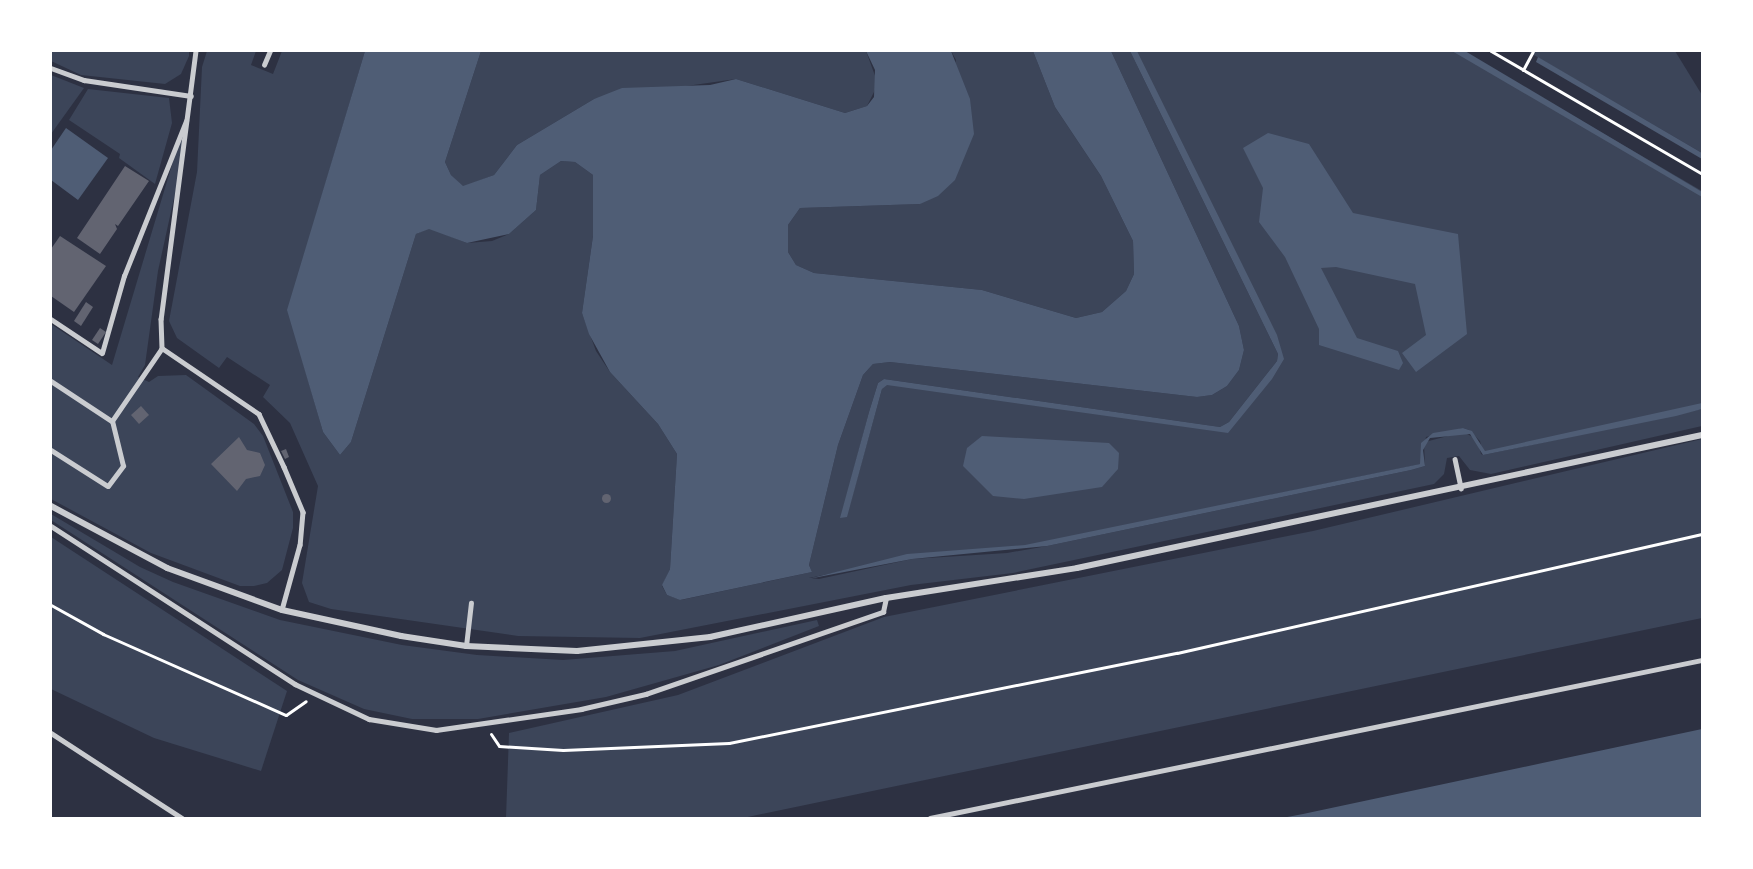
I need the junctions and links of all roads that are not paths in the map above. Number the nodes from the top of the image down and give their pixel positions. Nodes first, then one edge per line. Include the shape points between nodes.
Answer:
1 (196, 51) edge
2 (270, 51) edge
3 (264, 65) dead end
4 (51, 68) edge
5 (191, 96) junction
6 (189, 116) junction
7 (51, 319) edge
8 (162, 348) junction
9 (51, 381) edge
10 (112, 421) junction
11 (1702, 435) edge
12 (51, 450) edge
13 (1455, 459) dead end
14 (1461, 488) junction
15 (51, 506) edge
16 (51, 526) edge
17 (886, 598) junction
18 (471, 603) dead end
19 (282, 610) junction
20 (466, 646) junction
21 (1702, 660) edge
22 (51, 733) edge
23 (182, 818) edge
24 (930, 818) edge

1 - 5 lane
2 - 3 lane
4 - 5 lane via 84,80
5 - 6 lane
6 - 7 lane via 175,142 124,276 102,354
6 - 8 lane via 161,319
8 - 10 lane
8 - 19 lane via 259,414 284,467 303,512 300,545
9 - 10 lane
10 - 12 lane via 123,466 108,486
11 - 14 street
13 - 14 lane
14 - 17 street via 1065,571
15 - 19 street via 167,568
16 - 17 lane via 224,641 315,694 369,719 435,730 581,709 676,684 884,612
17 - 20 street via 710,637 623,649 530,651
18 - 20 lane
19 - 20 street
21 - 24 lane
22 - 23 lane

